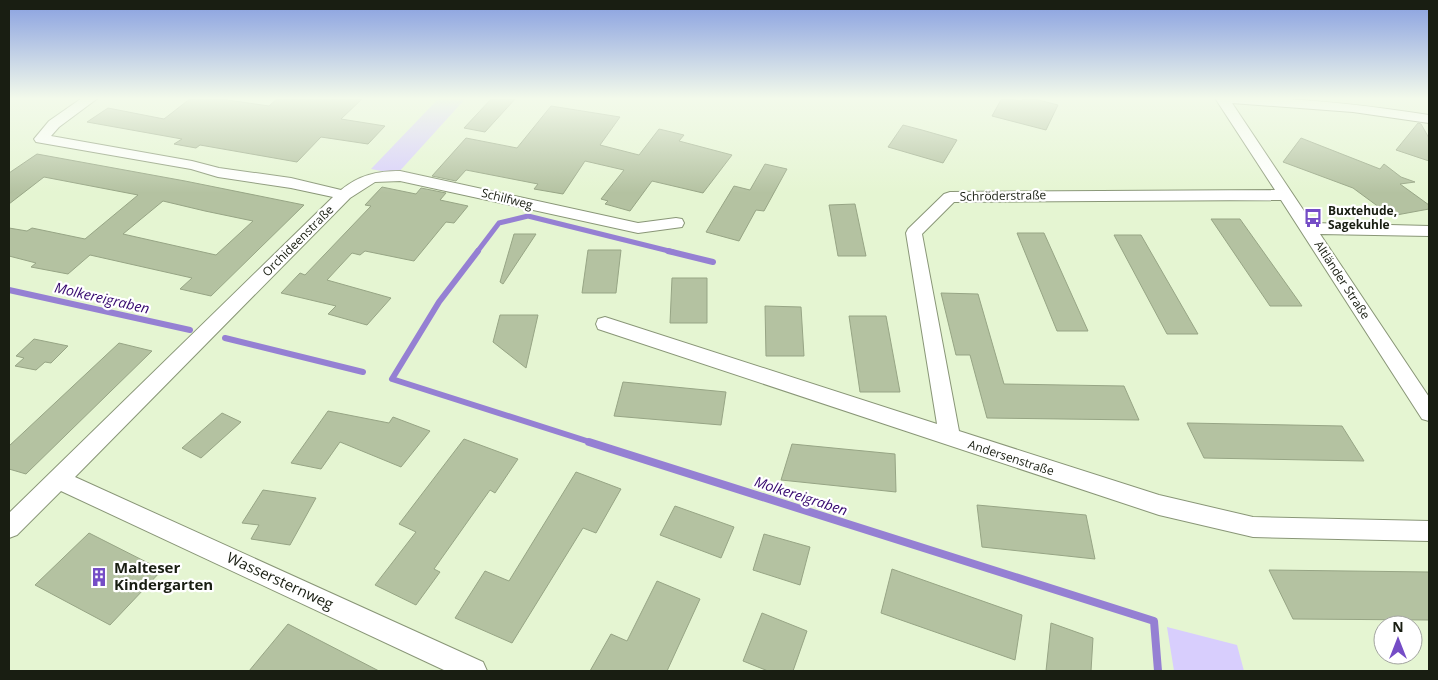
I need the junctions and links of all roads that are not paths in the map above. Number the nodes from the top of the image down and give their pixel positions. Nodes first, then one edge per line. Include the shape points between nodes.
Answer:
1 (49, 130) edge
2 (1243, 130) edge
3 (344, 195) junction
4 (1286, 195) junction
5 (676, 223) dead end
6 (1308, 228) junction
7 (1429, 231) edge
8 (605, 324) dead end
9 (1429, 412) edge
10 (950, 438) junction
11 (58, 479) junction
12 (11, 523) edge
13 (1429, 532) edge
14 (474, 671) edge

1 - 3 street, Orchideenstraße via 41,139
2 - 4 street, Altländer Straße
3 - 5 street, Schilfweg via 362,181 377,175 400,176 638,228
3 - 11 street, Orchideenstraße
4 - 6 street, Altländer Straße
4 - 10 street, Schröderstraße via 950,196 914,233
6 - 7 street
6 - 9 street, Altländer Straße
8 - 10 street, Andersenstraße
10 - 13 street, Andersenstraße via 1159,505 1253,527
11 - 12 street, Orchideenstraße
11 - 14 street, Wassersternweg

